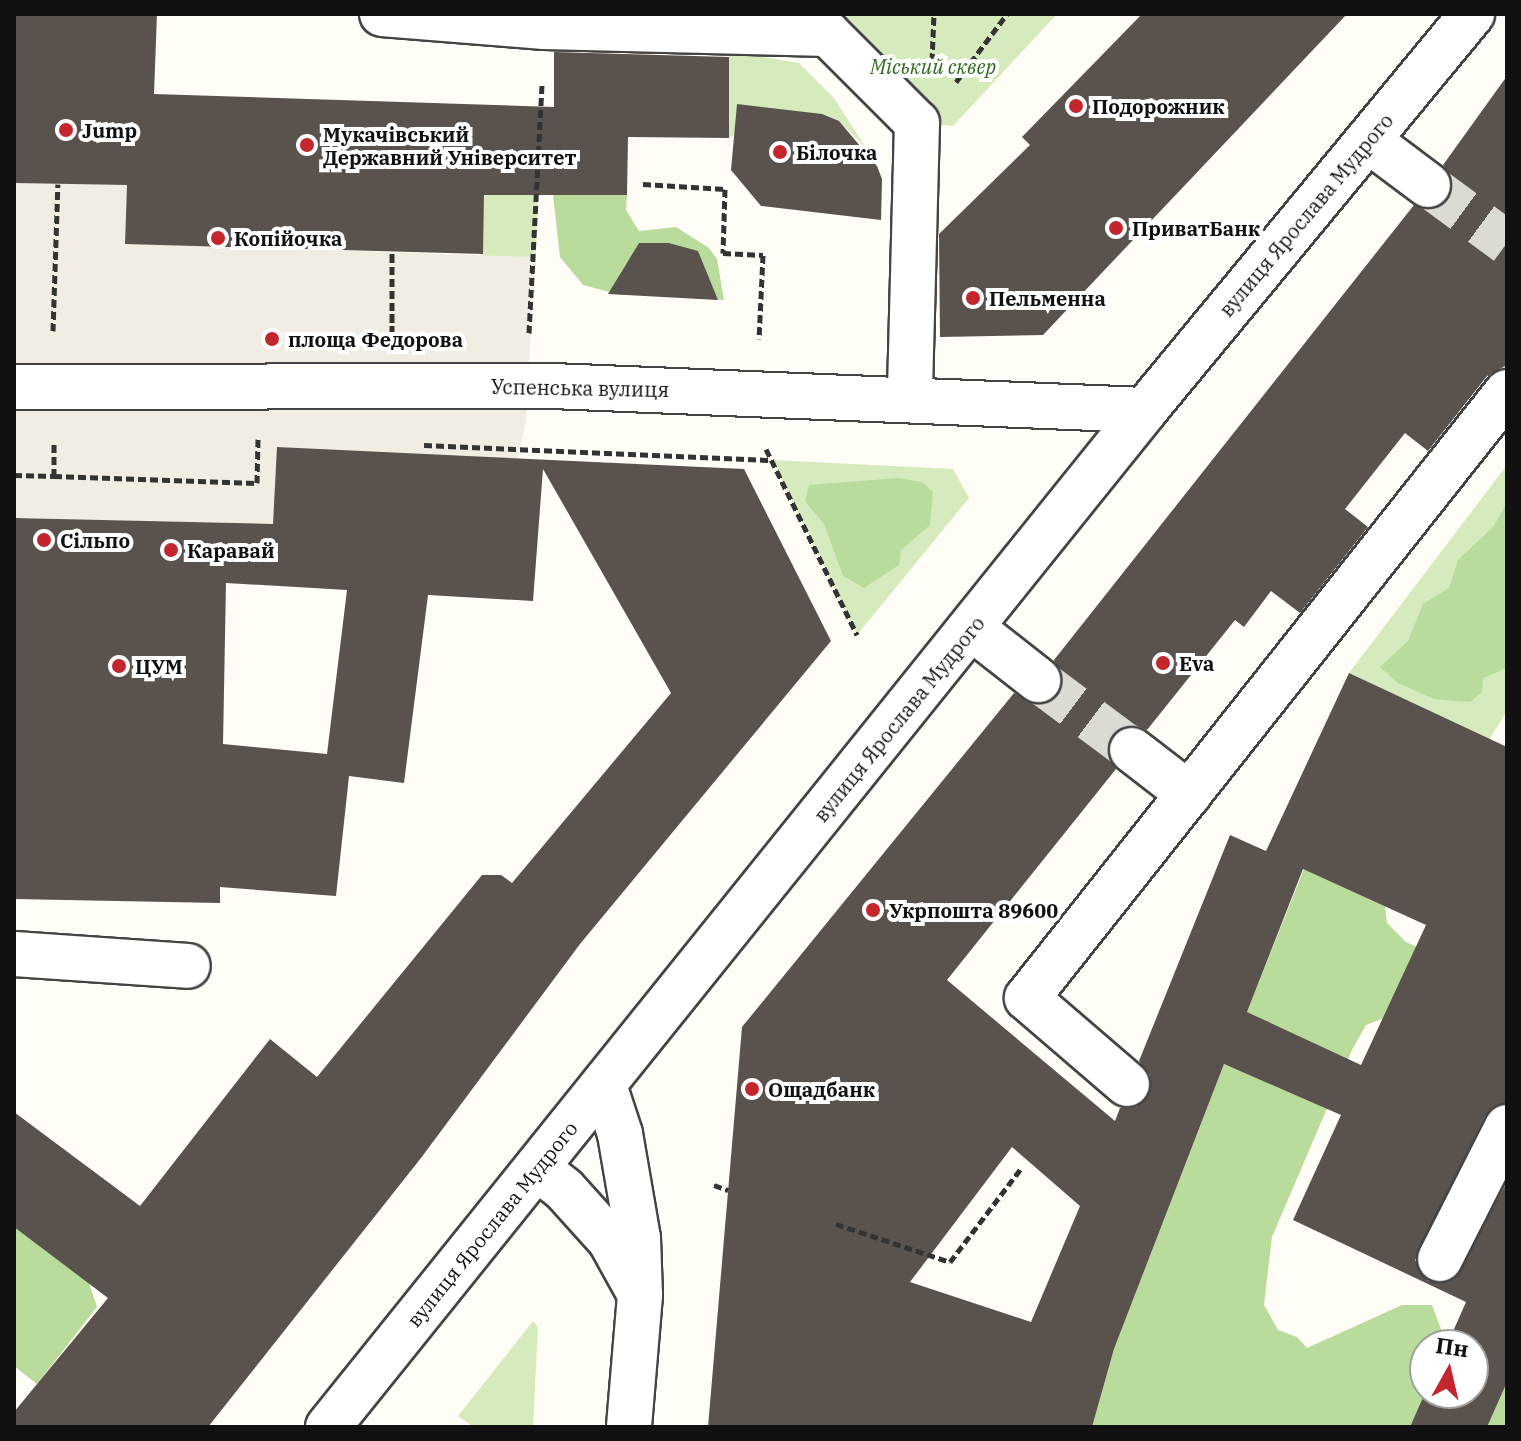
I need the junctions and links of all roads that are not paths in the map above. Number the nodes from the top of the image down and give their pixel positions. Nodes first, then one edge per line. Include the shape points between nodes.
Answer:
1 (382, 14) edge
2 (1472, 14) edge
3 (818, 24) edge
4 (1368, 140) junction
5 (1428, 185) tunnel mouth
6 (14, 387) edge
7 (1507, 392) edge
8 (910, 398) junction
9 (1145, 410) junction
10 (973, 629) junction
11 (1038, 680) tunnel mouth
12 (1132, 750) tunnel mouth
13 (1189, 794) junction
14 (14, 954) edge
15 (188, 966) dead end
16 (1127, 1084) dead end
17 (604, 1085) junction
18 (1507, 1127) edge
19 (537, 1168) junction
20 (1440, 1259) dead end
21 (640, 1295) junction
22 (328, 1427) edge
23 (629, 1427) edge

1 - 3 street via 544,27
2 - 4 street, вулиця Ярослава Мудрого
3 - 8 street via 917,123
4 - 5 street
4 - 9 street, вулиця Ярослава Мудрого
6 - 8 street, Успенська вулиця via 540,386 748,373
7 - 13 street
8 - 9 street, Успенська вулиця
9 - 10 street, вулиця Ярослава Мудрого
10 - 11 street
10 - 17 street, вулиця Ярослава Мудрого
12 - 13 street
13 - 16 street via 1027,998
14 - 15 street
17 - 19 street, вулиця Ярослава Мудрого
17 - 21 street via 631,1189
18 - 20 street
19 - 21 street via 564,1189 610,1240
19 - 22 street, вулиця Ярослава Мудрого
21 - 23 street

